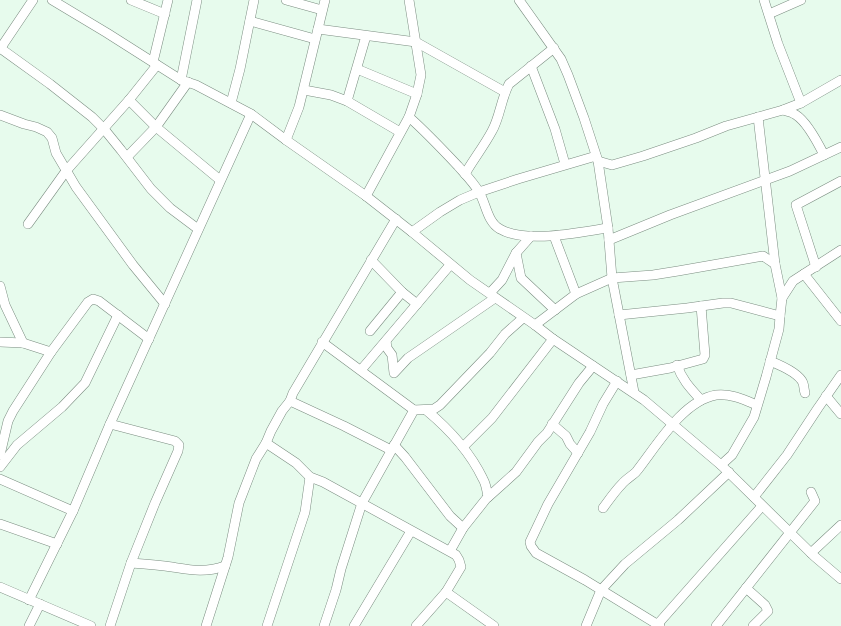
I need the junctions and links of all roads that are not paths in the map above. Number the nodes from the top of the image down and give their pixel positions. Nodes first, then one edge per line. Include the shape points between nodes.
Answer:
1 (33, 0) edge
2 (52, 0) edge
3 (131, 0) edge
4 (168, 0) edge
5 (197, 0) edge
6 (254, 0) edge
7 (286, 0) edge
8 (325, 0) edge
9 (409, 0) edge
10 (519, 0) edge
11 (764, 0) edge
12 (801, 0) edge
13 (62, 2) edge
14 (322, 10) junction
15 (164, 14) junction
16 (769, 14) junction
17 (250, 21) junction
18 (318, 29) junction
19 (366, 36) junction
20 (3, 37) edge
21 (314, 39) junction
22 (416, 42) junction
23 (0, 48) edge
24 (554, 48) junction
25 (155, 63) junction
26 (531, 66) junction
27 (357, 69) junction
28 (841, 80) edge
29 (184, 81) junction
30 (304, 90) junction
31 (505, 92) junction
32 (417, 94) junction
33 (129, 100) junction
34 (347, 101) junction
35 (231, 103) junction
36 (801, 103) junction
37 (783, 110) junction
38 (251, 114) junction
39 (0, 115) edge
40 (409, 116) junction
41 (758, 117) junction
42 (156, 127) junction
43 (104, 129) junction
44 (400, 132) junction
45 (286, 140) junction
46 (841, 147) edge
47 (824, 155) junction
48 (126, 157) junction
49 (597, 158) junction
50 (565, 164) junction
51 (66, 171) junction
52 (465, 174) junction
53 (220, 180) junction
54 (765, 180) junction
55 (841, 181) edge
56 (479, 192) junction
57 (366, 196) junction
58 (396, 219) junction
59 (28, 224) dead end
60 (608, 228) junction
61 (198, 229) junction
62 (412, 232) junction
63 (530, 236) junction
64 (554, 236) junction
65 (609, 240) junction
66 (841, 250) edge
67 (516, 254) junction
68 (371, 260) junction
69 (450, 265) junction
70 (776, 267) junction
71 (816, 267) junction
72 (804, 274) junction
73 (612, 278) junction
74 (793, 280) junction
75 (0, 286) edge
76 (402, 292) junction
77 (576, 294) junction
78 (493, 296) junction
79 (782, 298) junction
80 (165, 304) junction
81 (417, 304) junction
82 (701, 306) junction
83 (555, 310) junction
84 (118, 315) junction
85 (620, 315) junction
86 (780, 316) junction
87 (523, 318) junction
88 (841, 321) edge
89 (535, 325) junction
90 (370, 331) dead end
91 (149, 338) junction
92 (553, 340) junction
93 (386, 341) junction
94 (0, 342) edge
95 (322, 342) junction
96 (23, 343) junction
97 (51, 352) junction
98 (770, 361) junction
99 (678, 365) junction
100 (593, 366) junction
101 (361, 370) junction
102 (394, 373) junction
103 (841, 375) edge
104 (631, 376) junction
105 (617, 381) junction
106 (381, 386) junction
107 (634, 392) junction
108 (805, 393) dead end
109 (826, 396) junction
110 (701, 400) junction
111 (290, 401) junction
112 (757, 405) junction
113 (414, 410) junction
114 (426, 410) junction
115 (841, 414) edge
116 (110, 424) junction
117 (552, 424) junction
118 (673, 424) junction
119 (266, 443) junction
120 (463, 447) junction
121 (393, 448) junction
122 (578, 453) junction
123 (0, 455) edge
124 (722, 465) junction
125 (0, 467) edge
126 (729, 472) junction
127 (310, 476) junction
128 (0, 479) edge
129 (811, 492) dead end
130 (488, 497) junction
131 (754, 497) junction
132 (362, 503) junction
133 (762, 506) junction
134 (603, 508) dead end
135 (73, 511) junction
136 (0, 524) edge
137 (841, 525) edge
138 (463, 528) junction
139 (411, 531) junction
140 (789, 532) junction
141 (57, 544) junction
142 (450, 551) junction
143 (812, 554) junction
144 (131, 563) junction
145 (224, 566) junction
146 (841, 579) edge
147 (0, 588) edge
148 (746, 588) junction
149 (601, 590) junction
150 (446, 592) junction
151 (29, 600) junction
152 (40, 604) junction
153 (659, 625) edge
154 (30, 626) edge
155 (91, 626) edge
156 (110, 626) edge
157 (206, 626) edge
158 (267, 626) edge
159 (324, 626) edge
160 (354, 626) edge
161 (416, 626) edge
162 (494, 626) edge
163 (586, 626) edge
164 (716, 626) edge
165 (753, 626) edge

1 - 20 street
2 - 13 street
3 - 15 street
4 - 15 street
5 - 29 street
6 - 17 street
7 - 14 street
8 - 14 street
9 - 22 street
10 - 24 street
11 - 16 street
12 - 16 street
13 - 25 street
14 - 18 street
15 - 25 street
16 - 36 street
17 - 21 street
17 - 35 street
18 - 19 street
18 - 21 street
19 - 22 street
19 - 27 street
20 - 23 street
21 - 30 street
22 - 31 street
22 - 32 street via 421,75
23 - 43 street via 50,84
24 - 26 street
24 - 49 street via 568,75
25 - 29 street
25 - 33 street
26 - 31 street via 509,84
26 - 50 street via 555,129
27 - 32 street
27 - 34 street
28 - 36 street
29 - 35 street
29 - 42 street
30 - 34 street
30 - 45 street
31 - 52 street via 492,131
32 - 40 street
33 - 42 street
33 - 43 street
34 - 44 street
35 - 38 street
36 - 37 street
37 - 41 street
37 - 47 street via 795,114 800,119
38 - 45 street
38 - 53 street
39 - 51 street via 47,132
40 - 44 street
40 - 52 street
41 - 49 street via 612,165
41 - 54 street
42 - 48 street
42 - 53 street
43 - 48 street
43 - 51 street
44 - 57 street
45 - 57 street
46 - 47 street
47 - 54 street
48 - 61 street via 151,189 170,208
49 - 50 street
49 - 60 street
50 - 56 street
51 - 59 street
51 - 80 street via 133,265
52 - 56 street
53 - 61 street
54 - 65 street
54 - 70 street
55 - 71 street via 796,205
56 - 62 street via 460,200
56 - 63 street via 490,218 499,229
57 - 58 street
58 - 62 street
58 - 68 street
60 - 64 street
60 - 65 street
61 - 80 street
62 - 69 street
63 - 64 street
63 - 67 street
64 - 77 street
65 - 73 street
66 - 71 street
67 - 78 street
67 - 83 street via 521,278
68 - 76 street
68 - 95 street
69 - 78 street
69 - 81 street
70 - 73 street via 763,256 678,271
70 - 74 street
70 - 79 street
71 - 72 street
72 - 74 street
72 - 88 street
73 - 77 street
73 - 85 street
74 - 79 street
75 - 96 street
76 - 81 street
76 - 90 street
77 - 83 street
78 - 87 street
78 - 102 street via 408,358
79 - 86 street
80 - 91 street
81 - 93 street
82 - 85 street
82 - 86 street via 732,303
82 - 99 street via 705,354 703,359
83 - 89 street
84 - 91 street
84 - 97 street via 93,299 88,302
84 - 125 street via 85,383 62,407 17,445
85 - 104 street
86 - 98 street
87 - 89 street
87 - 114 street via 440,405
89 - 92 street
91 - 116 street
92 - 100 street
92 - 120 street via 492,418
93 - 101 street
93 - 102 street via 392,355
94 - 96 street
95 - 101 street
95 - 111 street
96 - 97 street
97 - 123 street via 10,416
98 - 108 street via 786,368 803,382
98 - 112 street
99 - 104 street
99 - 110 street via 688,386
100 - 105 street
100 - 117 street via 579,382
101 - 106 street
102 - 106 street
103 - 109 street
104 - 107 street
105 - 107 street
105 - 122 street
106 - 113 street
107 - 118 street
109 - 115 street
109 - 131 street via 787,455
110 - 112 street via 723,394
110 - 118 street
111 - 119 street
111 - 121 street
112 - 124 street via 754,417 732,454
113 - 114 street
113 - 121 street
114 - 120 street
116 - 135 street
116 - 144 street via 175,441 179,445
117 - 122 street via 566,436
117 - 130 street via 516,472
118 - 124 street
118 - 134 street via 635,473 621,484
119 - 127 street via 296,462
119 - 145 street via 256,459 239,503
120 - 130 street via 484,480
121 - 132 street
121 - 138 street via 405,457 450,516
122 - 149 street via 548,504 530,542 536,553
124 - 126 street
126 - 131 street
126 - 149 street via 626,564
127 - 132 street
127 - 158 street via 305,512
128 - 135 street
129 - 140 street via 815,501
130 - 138 street
131 - 133 street
132 - 139 street
132 - 159 street
133 - 140 street
133 - 153 street
135 - 141 street
136 - 141 street
137 - 143 street
138 - 142 street
139 - 142 street
139 - 160 street
140 - 143 street
140 - 148 street
141 - 151 street
142 - 150 street via 456,555 461,567
143 - 146 street
144 - 145 street via 192,571 214,570
144 - 156 street
145 - 157 street
147 - 151 street
148 - 164 street
148 - 165 street via 768,611
149 - 153 street
149 - 163 street
150 - 161 street
150 - 162 street
151 - 152 street
152 - 154 street
152 - 155 street

